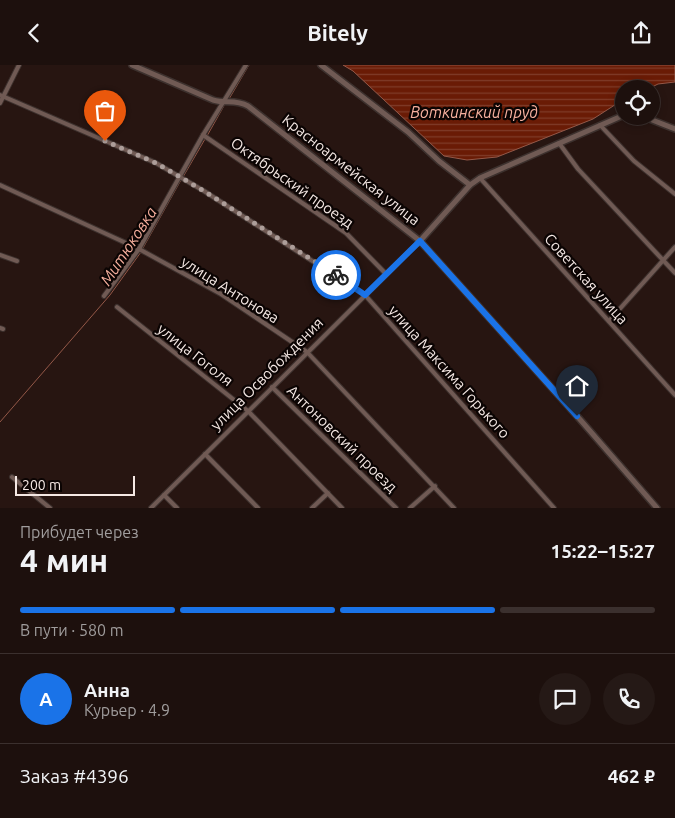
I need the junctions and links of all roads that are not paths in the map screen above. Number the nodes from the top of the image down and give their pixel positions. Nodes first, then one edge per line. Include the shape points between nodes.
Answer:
1 (18, 65) edge
2 (132, 65) edge
3 (246, 65) edge
4 (321, 65) edge
5 (2, 96) edge
6 (224, 102) junction
7 (0, 103) edge
8 (615, 119) edge
9 (660, 123) edge
10 (600, 125) junction
11 (675, 129) edge
12 (203, 135) junction
13 (559, 143) junction
14 (182, 178) junction
15 (480, 178) junction
16 (0, 185) edge
17 (470, 185) junction
18 (675, 194) edge
19 (420, 241) junction
20 (675, 247) edge
21 (139, 249) junction
22 (0, 255) edge
23 (17, 261) dead end
24 (664, 261) junction
25 (675, 273) edge
26 (386, 274) junction
27 (365, 295) junction
28 (104, 296) dead end
29 (117, 307) dead end
30 (609, 321) junction
31 (307, 352) junction
32 (272, 387) junction
33 (675, 395) edge
34 (248, 411) junction
35 (205, 455) junction
36 (12, 477) dead end
37 (435, 486) junction
38 (328, 493) junction
39 (164, 495) junction
40 (50, 508) edge
41 (151, 508) edge
42 (177, 508) edge
43 (258, 508) edge
44 (312, 508) edge
45 (342, 508) edge
46 (396, 508) edge
47 (410, 508) edge
48 (454, 508) edge
49 (554, 508) edge
50 (657, 508) edge

1 - 5 street
2 - 6 street, Красноармейская улица
3 - 6 street
4 - 17 street
5 - 7 street
5 - 14 street, улица Максима Горького via 156,163
6 - 12 street
6 - 19 street, Красноармейская улица via 248,105
8 - 10 street, улица Освобождения
9 - 11 street
10 - 13 street, улица Освобождения
10 - 18 street via 634,161
12 - 14 street
12 - 26 street, Октябрьский проезд via 346,233
13 - 15 street, улица Освобождения
13 - 24 street via 578,169
14 - 21 street
14 - 27 street, улица Максима Горького
15 - 17 street, улица Освобождения
15 - 30 street, Советская улица
16 - 21 street, улица Антонова
17 - 19 street, улица Освобождения
19 - 26 street, улица Освобождения
19 - 50 street, Красноармейская улица
20 - 24 street
21 - 28 street
21 - 31 street, улица Антонова via 220,294
22 - 23 street
24 - 25 street
24 - 30 street
26 - 27 street, улица Освобождения
27 - 31 street, улица Освобождения
27 - 49 street, улица Максима Горького
29 - 34 street, улица Гоголя
30 - 33 street, Советская улица
31 - 32 street, улица Освобождения
31 - 37 street, улица Антонова
32 - 34 street, улица Освобождения
32 - 46 street, Антоновский проезд
34 - 35 street, улица Освобождения
34 - 38 street, улица Гоголя
35 - 39 street, улица Освобождения
35 - 43 street
36 - 40 street
37 - 47 street
37 - 48 street, улица Антонова
38 - 44 street
38 - 45 street, улица Гоголя
39 - 41 street, улица Освобождения
39 - 42 street

